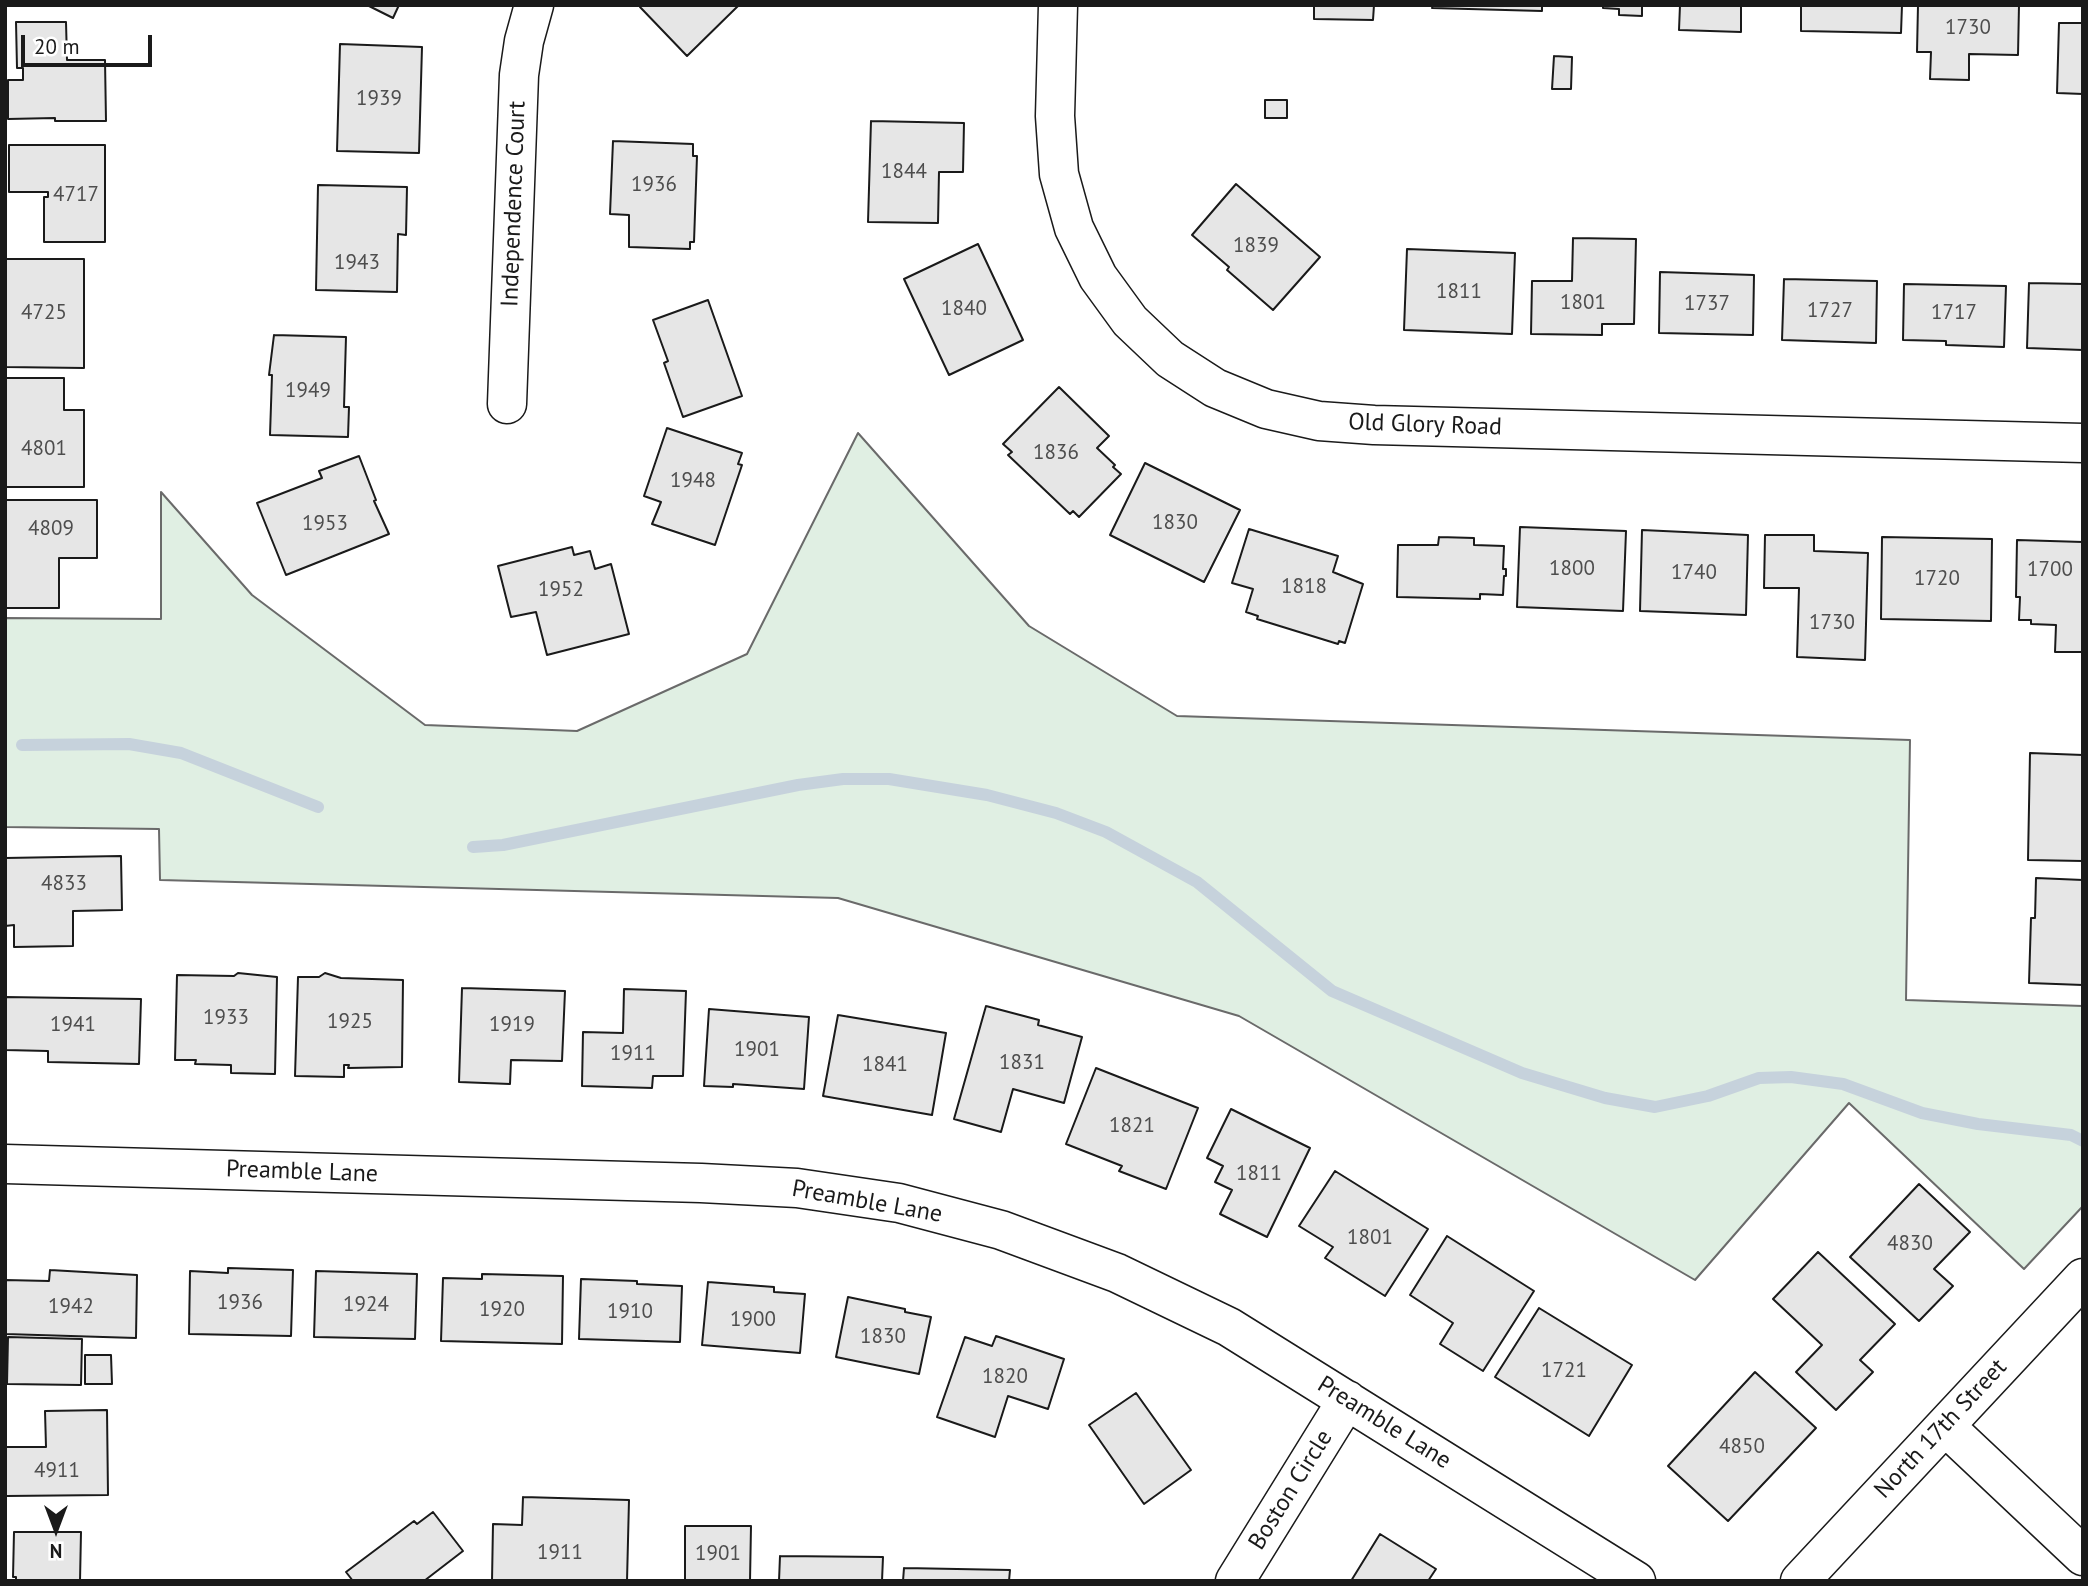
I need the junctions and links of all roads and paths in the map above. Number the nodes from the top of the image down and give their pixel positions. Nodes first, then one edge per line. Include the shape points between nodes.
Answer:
1 (534, 5) edge
2 (1058, 5) edge
3 (507, 404) dead end
4 (2083, 443) edge
5 (5, 1164) edge
6 (2083, 1278) edge
7 (1347, 1400) junction
8 (1945, 1426) junction
9 (2083, 1556) edge
10 (1236, 1581) edge
11 (1636, 1581) edge
12 (1800, 1581) edge

1 - 3 street, Independence Court via 519,75
2 - 4 street, Old Glory Road via 1055,116 1059,174 1074,228 1098,277 1130,321 1170,359 1216,388 1266,410 1319,421 1374,425
5 - 7 street, Preamble Lane via 701,1183 797,1188 899,1203 1001,1230 1117,1273 1229,1327
6 - 8 street, North 17th Street
7 - 10 street, Boston Circle
7 - 11 street, Preamble Lane
8 - 9 street
8 - 12 street, North 17th Street

